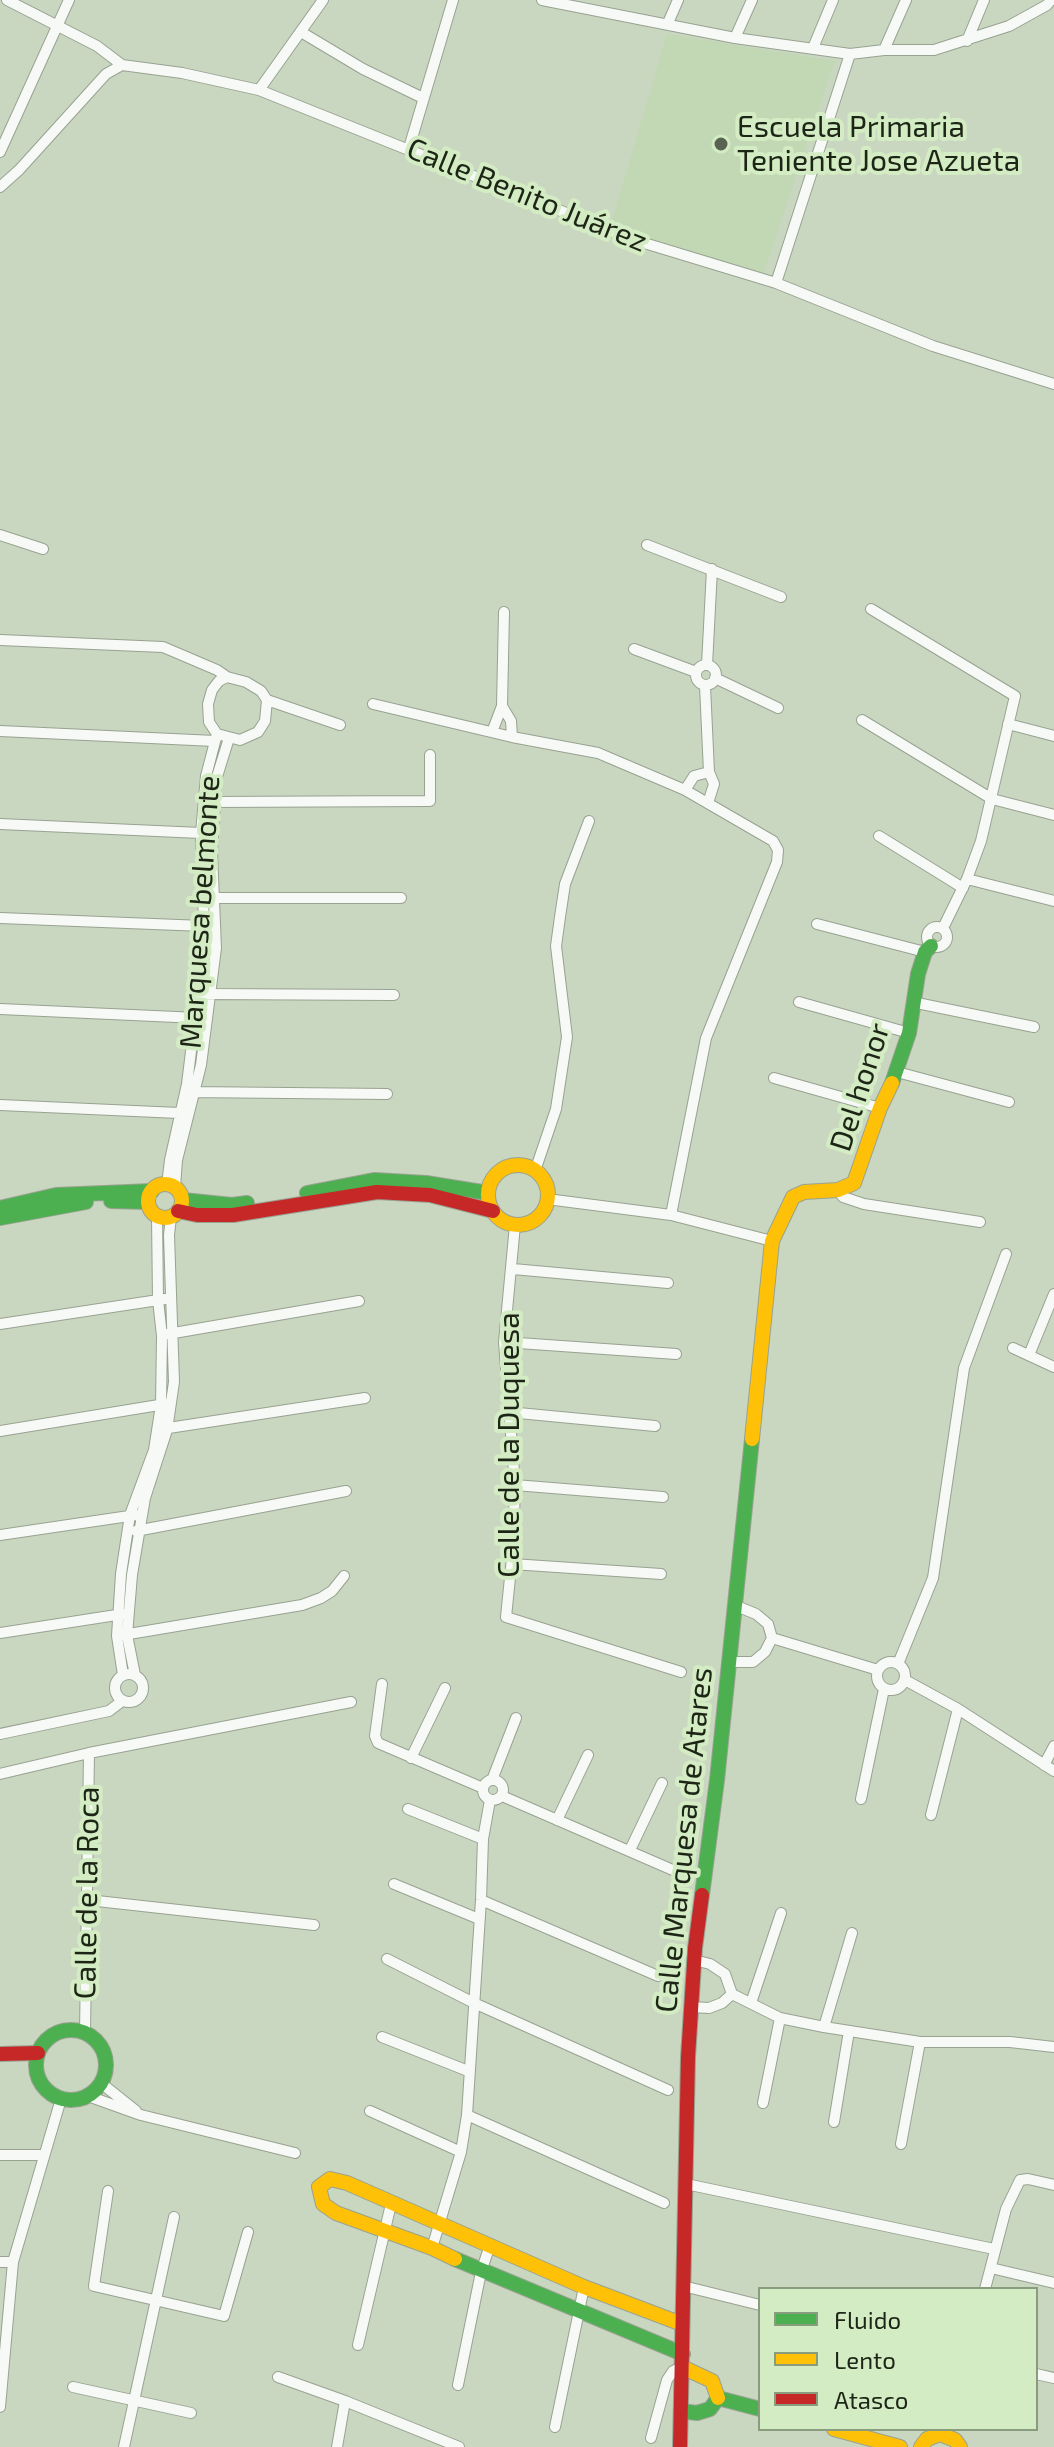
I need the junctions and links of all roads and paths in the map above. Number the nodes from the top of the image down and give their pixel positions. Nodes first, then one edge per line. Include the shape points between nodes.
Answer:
1 (7, 0) edge
2 (69, 0) edge
3 (323, 0) edge
4 (453, 0) edge
5 (542, 0) edge
6 (678, 0) edge
7 (752, 0) edge
8 (833, 0) edge
9 (906, 0) edge
10 (984, 0) edge
11 (1051, 0) edge
12 (668, 23) junction
13 (57, 26) junction
14 (301, 32) junction
15 (735, 38) junction
16 (967, 41) junction
17 (813, 48) junction
18 (884, 50) junction
19 (850, 54) junction
20 (122, 65) junction
21 (259, 90) junction
22 (423, 98) junction
23 (409, 148) junction
24 (0, 152) edge
25 (0, 187) edge
26 (776, 283) junction
27 (1054, 384) edge
28 (0, 535) edge
29 (647, 545) dead end
30 (43, 549) dead end
31 (712, 569) junction
32 (781, 597) dead end
33 (871, 609) dead end
34 (504, 612) dead end
35 (0, 640) edge
36 (634, 649) dead end
37 (707, 665) junction
38 (696, 672) junction
39 (227, 677) junction
40 (715, 678) junction
41 (705, 686) junction
42 (267, 700) junction
43 (373, 704) dead end
44 (502, 706) junction
45 (778, 708) dead end
46 (862, 720) dead end
47 (1008, 724) junction
48 (340, 725) dead end
49 (0, 731) edge
50 (492, 732) junction
51 (1054, 736) edge
52 (216, 737) junction
53 (512, 737) junction
54 (229, 738) junction
55 (430, 755) dead end
56 (709, 772) junction
57 (685, 790) junction
58 (992, 799) junction
59 (209, 802) junction
60 (708, 803) junction
61 (1054, 815) edge
62 (589, 821) dead end
63 (0, 824) edge
64 (201, 833) junction
65 (879, 836) dead end
66 (965, 883) junction
67 (214, 898) junction
68 (401, 898) dead end
69 (202, 899) junction
70 (1054, 901) edge
71 (0, 918) edge
72 (817, 924) dead end
73 (204, 926) junction
74 (928, 949) junction
75 (203, 994) junction
76 (394, 995) dead end
77 (799, 1002) dead end
78 (912, 1002) junction
79 (0, 1009) edge
80 (195, 1018) junction
81 (207, 1019) junction
82 (1034, 1027) dead end
83 (909, 1033) junction
84 (897, 1072) junction
85 (774, 1078) dead end
86 (190, 1092) junction
87 (387, 1094) dead end
88 (1009, 1102) dead end
89 (0, 1105) edge
90 (880, 1108) junction
91 (179, 1113) junction
92 (535, 1171) junction
93 (171, 1186) junction
94 (838, 1190) junction
95 (488, 1193) junction
96 (150, 1197) junction
97 (547, 1199) junction
98 (0, 1208) edge
99 (172, 1211) junction
100 (493, 1211) junction
101 (671, 1215) junction
102 (0, 1218) edge
103 (980, 1222) dead end
104 (515, 1225) junction
105 (772, 1241) junction
106 (1006, 1254) dead end
107 (513, 1269) junction
108 (668, 1283) dead end
109 (1054, 1294) edge
110 (171, 1298) junction
111 (158, 1300) junction
112 (359, 1301) dead end
113 (0, 1324) edge
114 (167, 1334) junction
115 (504, 1342) junction
116 (1013, 1348) dead end
117 (676, 1354) dead end
118 (1029, 1355) junction
119 (1054, 1367) edge
120 (365, 1398) dead end
121 (166, 1404) junction
122 (508, 1412) junction
123 (655, 1426) dead end
124 (162, 1429) junction
125 (0, 1431) edge
126 (515, 1485) junction
127 (346, 1491) dead end
128 (663, 1497) dead end
129 (130, 1515) junction
130 (142, 1515) junction
131 (133, 1531) junction
132 (0, 1535) edge
133 (512, 1564) junction
134 (661, 1574) dead end
135 (344, 1576) dead end
136 (734, 1605) junction
137 (124, 1614) junction
138 (0, 1633) edge
139 (122, 1635) junction
140 (772, 1638) junction
141 (729, 1662) junction
142 (898, 1664) junction
143 (878, 1670) junction
144 (681, 1672) dead end
145 (123, 1675) junction
146 (135, 1675) junction
147 (905, 1680) junction
148 (382, 1684) dead end
149 (445, 1688) dead end
150 (884, 1689) junction
151 (122, 1701) junction
152 (351, 1702) dead end
153 (958, 1709) junction
154 (516, 1718) dead end
155 (0, 1734) edge
156 (1054, 1746) edge
157 (89, 1753) junction
158 (588, 1755) dead end
159 (411, 1758) junction
160 (1049, 1768) edge
161 (0, 1774) edge
162 (662, 1783) dead end
163 (487, 1784) junction
164 (502, 1796) junction
165 (861, 1799) dead end
166 (490, 1800) junction
167 (408, 1809) dead end
168 (931, 1815) dead end
169 (557, 1820) junction
170 (483, 1839) junction
171 (630, 1850) junction
172 (682, 1874) dead end
173 (394, 1884) dead end
174 (88, 1900) junction
175 (481, 1900) junction
176 (781, 1913) dead end
177 (479, 1919) junction
178 (314, 1925) dead end
179 (852, 1933) dead end
180 (387, 1959) dead end
181 (694, 1960) junction
182 (658, 1976) dead end
183 (732, 1994) junction
184 (474, 2003) junction
185 (751, 2003) junction
186 (690, 2007) junction
187 (780, 2018) junction
188 (824, 2027) junction
189 (849, 2031) junction
190 (85, 2033) junction
191 (382, 2037) dead end
192 (920, 2042) junction
193 (1054, 2047) edge
194 (38, 2053) junction
195 (0, 2054) edge
196 (468, 2071) junction
197 (101, 2083) junction
198 (668, 2090) dead end
199 (88, 2096) junction
200 (61, 2099) junction
201 (763, 2103) dead end
202 (370, 2111) dead end
203 (141, 2115) junction
204 (467, 2115) junction
205 (834, 2122) dead end
206 (901, 2144) dead end
207 (461, 2152) junction
208 (295, 2153) dead end
209 (0, 2155) edge
210 (44, 2155) junction
211 (686, 2184) junction
212 (1054, 2185) edge
213 (108, 2191) dead end
214 (664, 2203) dead end
215 (391, 2204) junction
216 (174, 2217) dead end
217 (439, 2223) junction
218 (384, 2231) junction
219 (248, 2232) dead end
220 (490, 2245) junction
221 (432, 2248) junction
222 (994, 2249) junction
223 (0, 2262) edge
224 (13, 2262) junction
225 (991, 2268) junction
226 (481, 2272) junction
227 (1054, 2283) edge
228 (683, 2286) junction
229 (584, 2287) junction
230 (986, 2287) edge
231 (156, 2300) junction
232 (758, 2305) edge
233 (578, 2310) junction
234 (682, 2324) junction
235 (358, 2345) dead end
236 (682, 2361) junction
237 (2, 2363) edge
238 (278, 2377) dead end
239 (458, 2385) dead end
240 (73, 2387) dead end
241 (718, 2398) junction
242 (134, 2400) junction
243 (345, 2401) junction
244 (0, 2407) edge
245 (758, 2408) edge
246 (681, 2411) junction
247 (191, 2413) dead end
248 (555, 2427) dead end
249 (841, 2431) edge
250 (948, 2432) edge
251 (651, 2438) dead end
252 (454, 2446) edge
253 (124, 2447) edge
254 (337, 2447) edge
255 (680, 2447) edge
256 (900, 2447) edge
257 (921, 2447) edge
258 (960, 2447) edge

1 - 13 street, Calle Benito Juárez
2 - 13 street
3 - 14 street
4 - 22 street
5 - 12 street
6 - 12 street
7 - 15 street
8 - 17 street
9 - 18 street
10 - 16 street
11 - 16 street via 1009,26
12 - 15 street
13 - 20 street, Calle Benito Juárez
13 - 24 street
14 - 21 street
14 - 22 street
15 - 17 street
16 - 18 street via 934,50
17 - 19 street
18 - 19 street
19 - 26 street
20 - 21 street, Calle Benito Juárez
20 - 25 street via 106,74
21 - 23 street, Calle Benito Juárez
22 - 23 street
23 - 26 street, Calle Benito Juárez via 631,239
26 - 27 street, Calle Benito Juárez via 933,346
28 - 30 street
29 - 31 street
31 - 32 street
31 - 37 street
33 - 47 street via 1015,696
34 - 44 street
35 - 39 street via 163,647
36 - 38 street
37 - 38 street
37 - 40 street
38 - 41 street
39 - 42 street via 246,682
39 - 52 street via 212,690 208,704
40 - 41 street
40 - 45 street
41 - 56 street
42 - 48 street
42 - 54 street via 258,732 240,740
43 - 50 street
44 - 50 street
44 - 53 street
46 - 58 street
47 - 51 street
47 - 58 street
49 - 52 street
50 - 53 street
52 - 54 street
52 - 59 street, Marquesa belmonte via 206,776
53 - 57 street via 598,753
54 - 59 street, Marquesa belmonte
55 - 59 street via 430,801
56 - 57 street via 694,776
56 - 60 street via 714,784
57 - 60 street
58 - 61 street
58 - 66 street
59 - 64 street, Marquesa belmonte
59 - 67 street, Marquesa belmonte
60 - 101 street via 773,841 777,862 706,1038
62 - 92 street via 565,884 556,946 567,1037 556,1109
63 - 64 street
64 - 69 street, Marquesa belmonte
65 - 66 street
66 - 70 street
66 - 74 street via 943,928 947,940
67 - 68 street
67 - 69 street
67 - 75 street, Marquesa belmonte via 216,948
69 - 73 street, Marquesa belmonte
71 - 73 street
72 - 74 street
73 - 75 street, Marquesa belmonte
74 - 78 street, Del honor
75 - 76 street
75 - 80 street, Marquesa belmonte
75 - 81 street, Marquesa belmonte
77 - 83 street
78 - 82 street
78 - 83 street, Del honor
79 - 80 street
80 - 81 street
80 - 86 street, Marquesa belmonte
81 - 86 street, Marquesa belmonte
83 - 84 street, Del honor
84 - 88 street
84 - 90 street, Del honor
85 - 90 street
86 - 87 street
86 - 91 street, Marquesa belmonte
86 - 93 street, Marquesa belmonte
89 - 91 street
90 - 94 street, Del honor via 854,1183
91 - 93 street, Marquesa belmonte
92 - 95 street via 521,1165 506,1168 494,1177
92 - 97 street via 543,1178
93 - 96 street
93 - 99 street via 181,1193
94 - 103 street via 864,1204
94 - 105 street, Del honor via 793,1197
95 - 99 street via 374,1180
95 - 100 street
96 - 98 street via 56,1195
96 - 99 street
96 - 102 street
97 - 101 street
97 - 104 street via 537,1218
99 - 100 street via 233,1215 377,1192 430,1195
99 - 110 street
99 - 111 street
100 - 104 street
101 - 105 street
104 - 107 street, Calle de la Duquesa
105 - 136 street, Calle Marquesa de Atares
106 - 142 street via 964,1368 933,1578
107 - 108 street
107 - 115 street, Calle de la Duquesa
109 - 118 street
110 - 111 street
110 - 114 street
111 - 113 street
111 - 114 street
112 - 114 street
114 - 121 street
115 - 117 street
115 - 122 street, Calle de la Duquesa
116 - 118 street
118 - 119 street
120 - 124 street
121 - 124 street
121 - 125 street
122 - 123 street
122 - 126 street, Calle de la Duquesa
124 - 129 street
124 - 130 street
126 - 128 street
126 - 133 street, Calle de la Duquesa
127 - 131 street
129 - 130 street
129 - 131 street
129 - 132 street
130 - 131 street
131 - 137 street via 121,1574
133 - 134 street
133 - 144 street, Calle de la Duquesa via 506,1617
135 - 139 street via 332,1591 302,1605
136 - 140 street via 768,1624
136 - 141 street, Calle Marquesa de Atares
137 - 138 street
137 - 139 street
139 - 145 street
139 - 146 street
140 - 141 street via 753,1662
140 - 143 street
141 - 181 street, Calle Marquesa de Atares
142 - 143 street via 887,1663
142 - 147 street
143 - 150 street via 877,1681
145 - 146 street
145 - 151 street via 115,1687
146 - 151 street via 143,1692 132,1702
147 - 150 street via 900,1688
147 - 153 street
148 - 159 street via 376,1740
149 - 159 street
150 - 165 street
151 - 155 street via 109,1711
152 - 157 street
153 - 160 street
153 - 168 street
154 - 163 street
156 - 160 street
157 - 161 street
157 - 174 street, Calle de la Roca
158 - 169 street
159 - 163 street
162 - 171 street
163 - 164 street via 502,1785
163 - 166 street via 484,1796
164 - 166 street
164 - 169 street
166 - 170 street
167 - 170 street
169 - 171 street
170 - 175 street
171 - 172 street
173 - 177 street
174 - 178 street
174 - 190 street, Calle de la Roca
175 - 177 street
175 - 182 street
176 - 185 street
177 - 184 street
179 - 188 street
180 - 184 street
181 - 183 street via 725,1974
181 - 186 street, Calle Marquesa de Atares
183 - 185 street
183 - 186 street via 709,2008
184 - 196 street
184 - 198 street
185 - 187 street
186 - 211 street, Calle Marquesa de Atares
187 - 188 street
187 - 201 street
188 - 189 street
189 - 192 street
189 - 205 street
190 - 194 street via 63,2031
190 - 197 street via 106,2061
191 - 196 street
192 - 193 street
192 - 206 street
194 - 195 street
194 - 200 street via 40,2081
196 - 204 street
197 - 199 street
197 - 203 street
199 - 200 street
199 - 203 street
200 - 210 street
202 - 207 street
203 - 208 street
204 - 207 street
204 - 214 street
207 - 217 street
209 - 210 street
210 - 224 street
211 - 222 street
211 - 228 street, Calle Marquesa de Atares
212 - 222 street via 1020,2180
213 - 231 street via 94,2286
215 - 217 street
215 - 218 street
215 - 218 street via 347,2183 330,2179 319,2187 323,2204 336,2213
216 - 231 street
217 - 220 street
217 - 221 street
218 - 221 street
218 - 235 street
219 - 231 street via 224,2316
220 - 226 street
220 - 229 street
221 - 226 street
222 - 225 street
223 - 224 street
224 - 237 street
225 - 227 street
225 - 230 street
226 - 233 street
226 - 239 street
228 - 232 street
228 - 234 street, Calle Marquesa de Atares
229 - 233 street
229 - 234 street
231 - 242 street
233 - 236 street
233 - 248 street
234 - 236 street, Calle Marquesa de Atares
236 - 241 street via 712,2381
236 - 246 street, Calle Marquesa de Atares
236 - 251 street via 667,2380
237 - 244 street
238 - 243 street
240 - 242 street
241 - 245 street
241 - 246 street via 710,2409
242 - 247 street
242 - 253 street
243 - 252 street
243 - 254 street
246 - 255 street, Calle Marquesa de Atares
249 - 256 street
250 - 257 street
250 - 258 street

